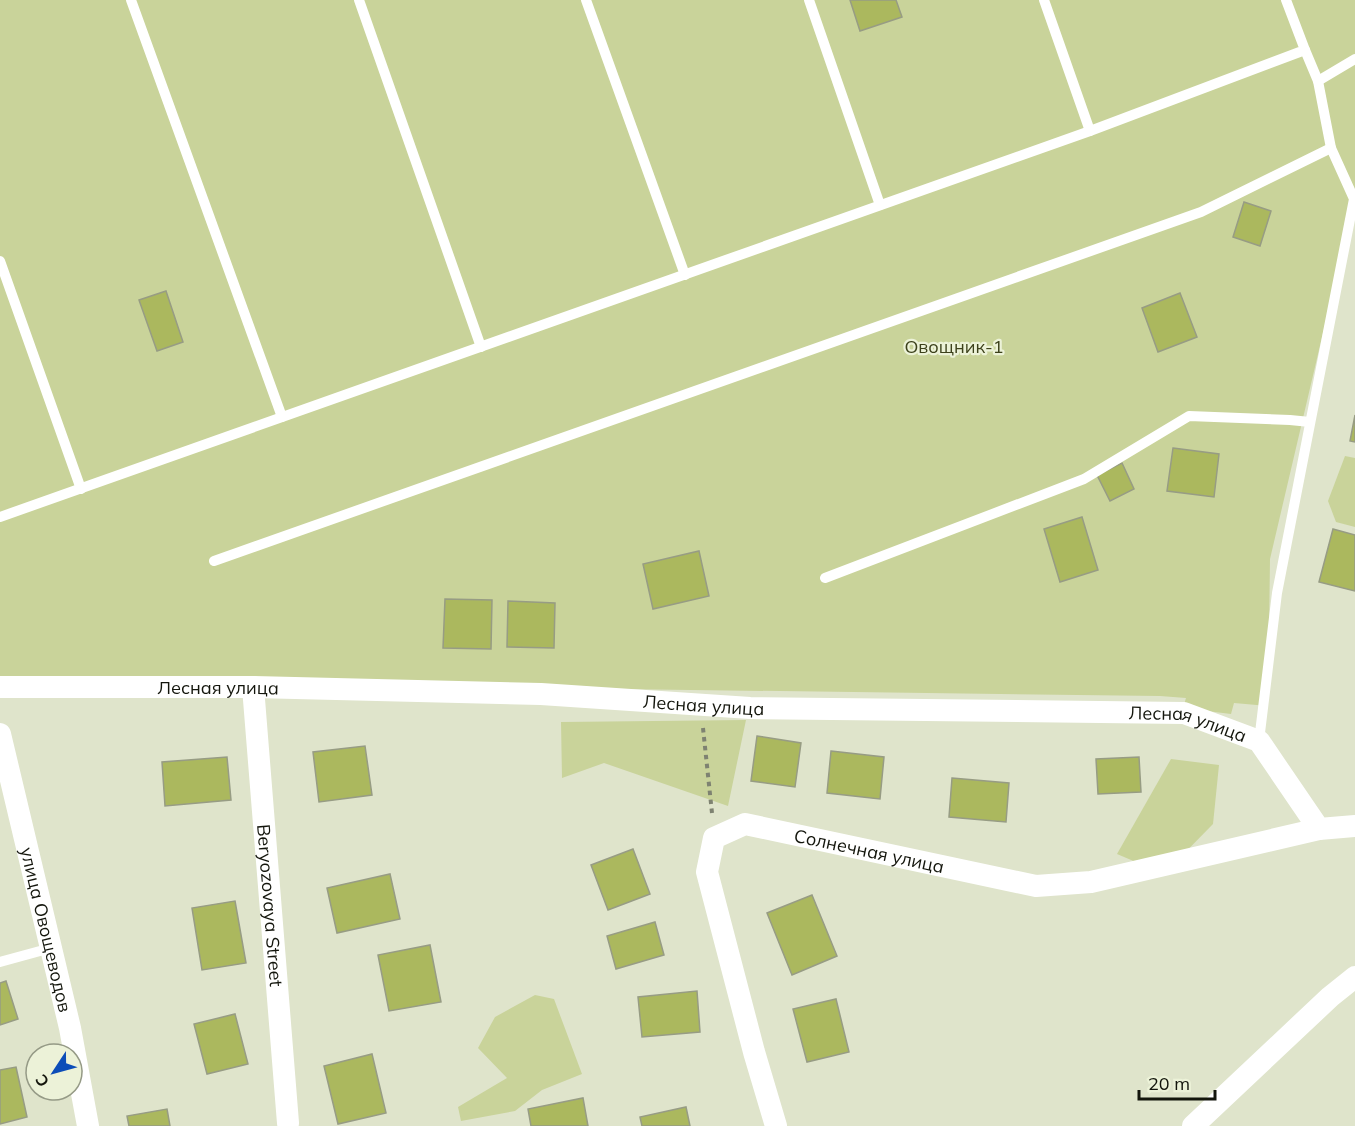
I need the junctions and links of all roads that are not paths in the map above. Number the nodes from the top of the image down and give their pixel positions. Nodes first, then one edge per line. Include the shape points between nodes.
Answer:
1 (130, 0) edge
2 (359, 0) edge
3 (586, 0) edge
4 (809, 0) edge
5 (1044, 0) edge
6 (1286, 0) edge
7 (1305, 50) junction
8 (1355, 59) edge
9 (1317, 81) junction
10 (1090, 131) junction
11 (1331, 148) junction
12 (1355, 199) edge
13 (880, 205) junction
14 (0, 261) edge
15 (685, 275) junction
16 (481, 347) junction
17 (282, 417) junction
18 (1310, 422) junction
19 (81, 489) junction
20 (0, 517) edge
21 (214, 561) dead end
22 (825, 578) dead end
23 (0, 687) edge
24 (254, 687) junction
25 (0, 734) edge
26 (1259, 741) junction
27 (1355, 826) edge
28 (1319, 830) junction
29 (51, 948) junction
30 (0, 962) edge
31 (1355, 977) edge
32 (288, 1123) dead end
33 (88, 1126) edge
34 (776, 1126) edge
35 (1192, 1126) edge

1 - 17 lane
2 - 16 lane
3 - 15 lane
4 - 13 lane
5 - 10 lane
6 - 7 lane
7 - 9 lane
7 - 10 lane
8 - 9 lane
9 - 11 lane
10 - 13 lane
11 - 12 lane
11 - 21 lane via 1201,212
12 - 18 lane
13 - 15 lane
14 - 19 lane
15 - 16 lane
16 - 17 lane
17 - 19 lane
18 - 22 lane via 1189,416 1084,478
18 - 26 lane via 1277,593
19 - 20 lane
23 - 24 street, Лесная улица
24 - 26 street, Лесная улица via 541,694 750,708 1184,713
24 - 32 street, Beryozovaya Street
25 - 29 street, улица Овощеводов
26 - 28 street, Лесная улица
27 - 28 street
28 - 34 street, Солнечная улица via 1091,882 1036,886 745,824 714,838 707,872
29 - 30 lane
29 - 33 street, улица Овощеводов
31 - 35 street

